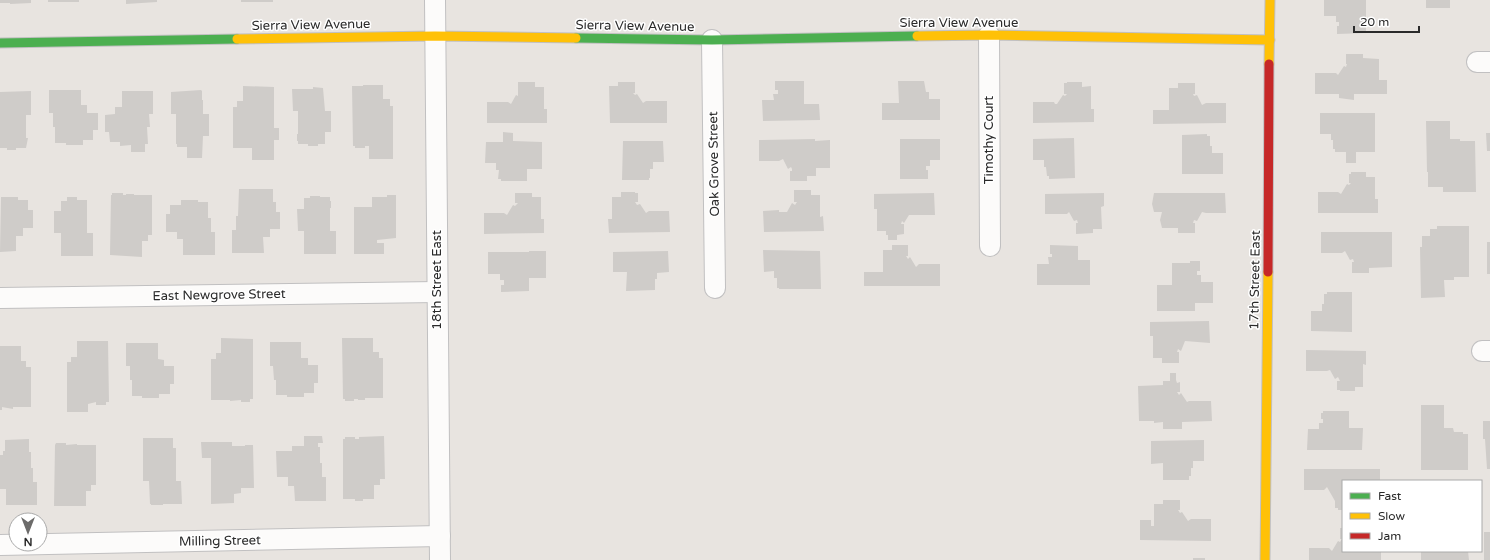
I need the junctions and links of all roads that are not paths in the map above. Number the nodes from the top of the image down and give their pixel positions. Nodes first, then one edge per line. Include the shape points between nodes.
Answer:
1 (435, 0) edge
2 (1270, 0) edge
3 (989, 35) junction
4 (435, 36) junction
5 (712, 40) junction
6 (1270, 40) junction
7 (0, 43) edge
8 (990, 246) dead end
9 (716, 288) dead end
10 (438, 292) junction
11 (0, 298) edge
12 (440, 536) junction
13 (0, 545) edge
14 (440, 560) edge
15 (1265, 560) edge

1 - 4 street, 18th Street East
2 - 6 street, 17th Street East
3 - 5 street, Sierra View Avenue
3 - 6 street, Sierra View Avenue
3 - 8 street, Timothy Court
4 - 5 street, Sierra View Avenue
4 - 7 street, Sierra View Avenue
4 - 10 street, 18th Street East
5 - 9 street, Oak Grove Street
6 - 15 street, 17th Street East
10 - 11 street, East Newgrove Street
10 - 12 street, 18th Street East
12 - 13 street, Milling Street
12 - 14 street, 18th Street East

